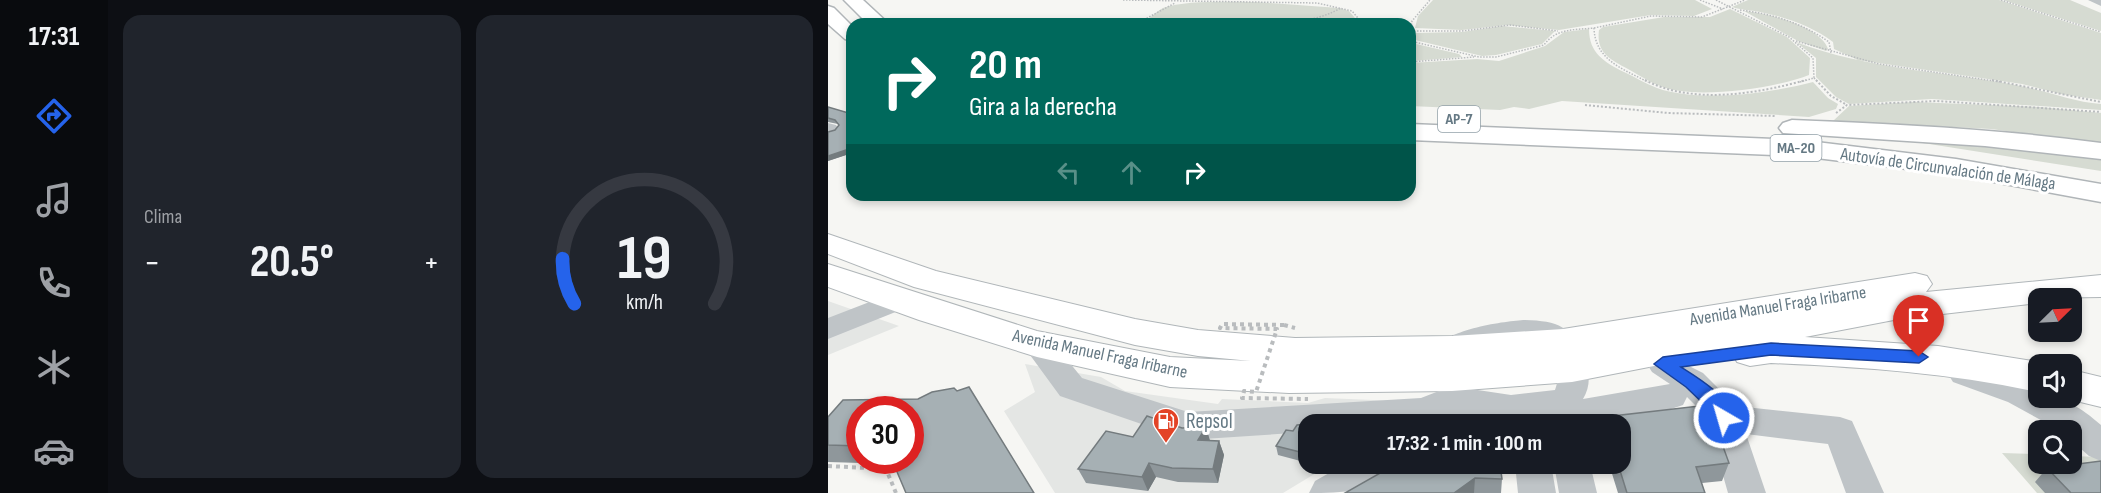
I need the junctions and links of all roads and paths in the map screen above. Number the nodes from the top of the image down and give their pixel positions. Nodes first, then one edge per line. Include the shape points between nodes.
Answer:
1 (853, 0) edge
2 (1123, 0) edge
3 (1189, 0) edge
4 (1250, 0) edge
5 (1430, 0) edge
6 (1700, 0) edge
7 (1716, 0) edge
8 (1745, 0) edge
9 (2001, 0) edge
10 (2095, 0) edge
11 (1256, 1) edge
12 (1181, 2) junction
13 (2101, 2) edge
14 (1729, 7) junction
15 (1342, 8) junction
16 (1723, 9) junction
17 (1736, 9) junction
18 (828, 12) edge
19 (872, 18) edge
20 (1149, 18) edge
21 (1320, 18) edge
22 (1358, 18) edge
23 (1415, 18) edge
24 (1594, 28) junction
25 (846, 30) edge
26 (1416, 31) edge
27 (1561, 31) junction
28 (2101, 32) edge
29 (1789, 37) junction
30 (1416, 41) edge
31 (1831, 54) junction
32 (1479, 57) junction
33 (1416, 62) edge
34 (1814, 78) junction
35 (2101, 102) edge
36 (1585, 105) dead end
37 (1847, 105) junction
38 (2101, 112) edge
39 (1827, 115) dead end
40 (1784, 117) dead end
41 (1416, 118) edge
42 (1664, 127) junction
43 (1513, 128) junction
44 (1553, 130) junction
45 (1416, 132) edge
46 (2101, 151) edge
47 (2101, 179) edge
48 (2101, 193) edge
49 (828, 243) edge
50 (2101, 269) edge
51 (828, 275) edge
52 (2101, 286) edge
53 (898, 300) junction
54 (1284, 325) dead end
55 (828, 330) edge
56 (1037, 344) junction
57 (1900, 354) junction
58 (1615, 361) junction
59 (1406, 364) junction
60 (2028, 375) edge
61 (1667, 380) junction
62 (2082, 387) edge
63 (1469, 390) edge
64 (1558, 391) edge
65 (2101, 392) edge
66 (1308, 399) dead end
67 (1724, 418) junction
68 (2100, 444) edge
69 (828, 466) edge
70 (1359, 474) edge
71 (1534, 474) edge
72 (1574, 474) edge
73 (896, 493) edge
74 (1328, 493) edge
75 (1537, 493) edge
76 (1578, 493) edge
77 (1747, 493) edge
78 (1865, 493) edge

1 - 19 highway
2 - 12 path
3 - 12 path
4 - 11 path
5 - 23 path
6 - 16 path
7 - 14 path
8 - 14 path
9 - 28 path
10 - 13 street
11 - 12 path
11 - 15 path
12 - 20 path via 1157,9
14 - 16 path
14 - 17 path
15 - 21 path
15 - 22 path
16 - 24 path via 1702,17 1651,16
17 - 29 path
17 - 31 path via 1778,17 1818,33 1829,42
18 - 25 highway
24 - 27 path
24 - 34 path via 1593,41 1598,53 1658,87 1674,91 1757,90
26 - 27 path via 1510,25
27 - 32 path via 1544,45 1513,54
29 - 31 path
29 - 34 path via 1813,58
30 - 32 path
31 - 35 path
32 - 33 path
34 - 37 path via 1831,96
36 - 40 path
37 - 38 path via 1937,101
37 - 39 path
41 - 43 highway, AP-7
42 - 44 highway, Autovía de Circunvalación de Málaga / MA-20
42 - 46 highway via 1921,132
42 - 47 highway, Autovía de Circunvalación de Málaga / MA-20 via 1857,142
43 - 44 highway, Autovía de Circunvalación de Málaga / MA-20
43 - 45 highway, AP-7
44 - 48 highway, Autovía de Circunvalación de Málaga / MA-20 via 1800,148 1956,167
49 - 59 main road, Avenida Manuel Fraga Iribarne via 926,279 1136,332 1198,343
50 - 64 main road, Avenida Manuel Fraga Iribarne via 1959,278 1736,312
51 - 53 main road, Avenida Manuel Fraga Iribarne
52 - 58 main road, Avenida Manuel Fraga Iribarne via 1899,307
53 - 55 street
53 - 56 main road, Avenida Manuel Fraga Iribarne
54 - 66 path, bridge via 1221,324 1220,328 1277,329 1256,392 1244,391 1242,398
56 - 59 main road, Avenida Manuel Fraga Iribarne via 1170,372 1289,378
56 - 63 street via 1071,387 1188,426 1424,411
57 - 60 main road
57 - 61 main road via 1771,349
57 - 68 street via 2014,389 2051,407
58 - 61 main road
58 - 64 main road, Avenida Manuel Fraga Iribarne
59 - 63 main road
59 - 63 main road
61 - 64 street
61 - 67 street via 1692,382 1721,410
62 - 65 main road
63 - 64 main road
63 - 64 street via 1546,405
67 - 77 street
67 - 78 street via 1840,431
69 - 73 path via 886,469
70 - 74 street
71 - 75 street
72 - 76 street

